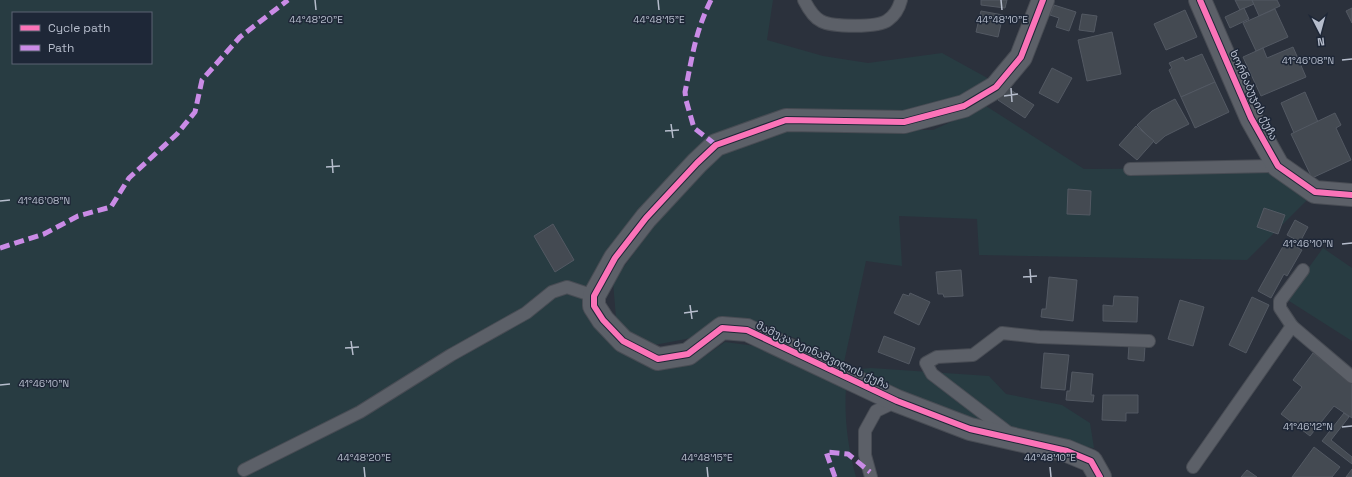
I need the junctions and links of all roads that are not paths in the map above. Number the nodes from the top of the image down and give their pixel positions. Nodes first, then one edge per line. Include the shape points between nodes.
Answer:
1 (804, 0) edge
2 (901, 0) edge
3 (1043, 0) edge
4 (1200, 0) edge
5 (1278, 166) junction
6 (1130, 169) dead end
7 (1352, 195) edge
8 (1303, 270) dead end
9 (594, 296) junction
10 (1292, 326) junction
11 (1149, 341) dead end
12 (1352, 377) edge
13 (897, 401) junction
14 (1016, 439) junction
15 (1193, 467) dead end
16 (244, 470) dead end
17 (871, 477) edge
18 (1100, 477) edge

1 - 2 lane via 810,12 822,22 843,26 870,25 887,21 899,9
3 - 9 street via 1021,57 996,87 964,106 904,122 786,120 716,145 646,218 615,258
4 - 5 street, ხორნაბუჯის ქუჩა via 1251,118
5 - 6 lane
5 - 7 street, ხორნაბუჯის ქუჩა via 1315,192
8 - 10 lane via 1280,301 1280,308
9 - 13 street, მამუკა ბეინაშვილის ქუჩა via 594,306 603,320 623,341 658,359 688,354 722,328 747,330
9 - 16 lane via 567,287 552,292 526,313 450,355 360,412
10 - 12 lane
10 - 15 lane
11 - 14 lane via 1002,333 973,355 937,357 926,363 932,374
13 - 14 street, მამუკა ბეინაშვილის ქუჩა via 970,429
13 - 17 lane via 876,411 865,431 865,455
14 - 18 street, მამუკა ბეინაშვილის ქუჩა via 1091,461

